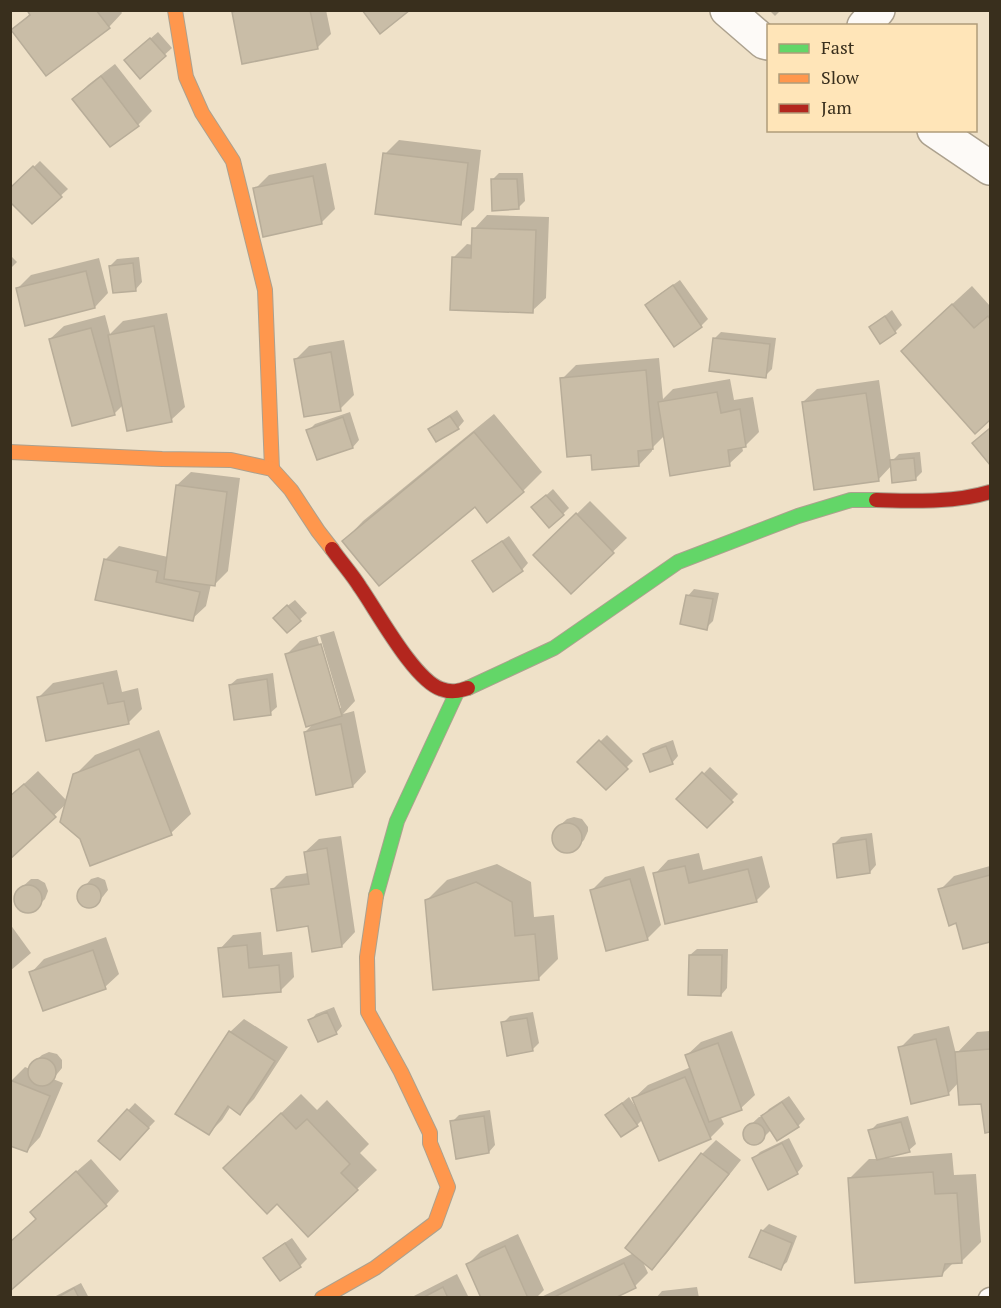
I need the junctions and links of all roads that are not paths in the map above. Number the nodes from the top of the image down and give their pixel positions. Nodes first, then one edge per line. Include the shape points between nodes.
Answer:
1 (175, 10) edge
2 (727, 10) edge
3 (878, 10) edge
4 (866, 24) edge
5 (767, 43) edge
6 (937, 132) edge
7 (990, 168) edge
8 (10, 452) edge
9 (272, 469) junction
10 (990, 492) edge
11 (457, 692) junction
12 (322, 1298) edge

1 - 9 street via 186,77 202,113 233,161 265,290
2 - 5 street
3 - 4 street
6 - 7 street
8 - 9 street via 231,460
9 - 11 street via 417,668 440,690
10 - 11 street via 926,501 851,500 798,516 678,562 554,648
11 - 12 street via 397,821 377,892 367,957 368,1011 430,1133 430,1143 448,1187 435,1223 375,1268

